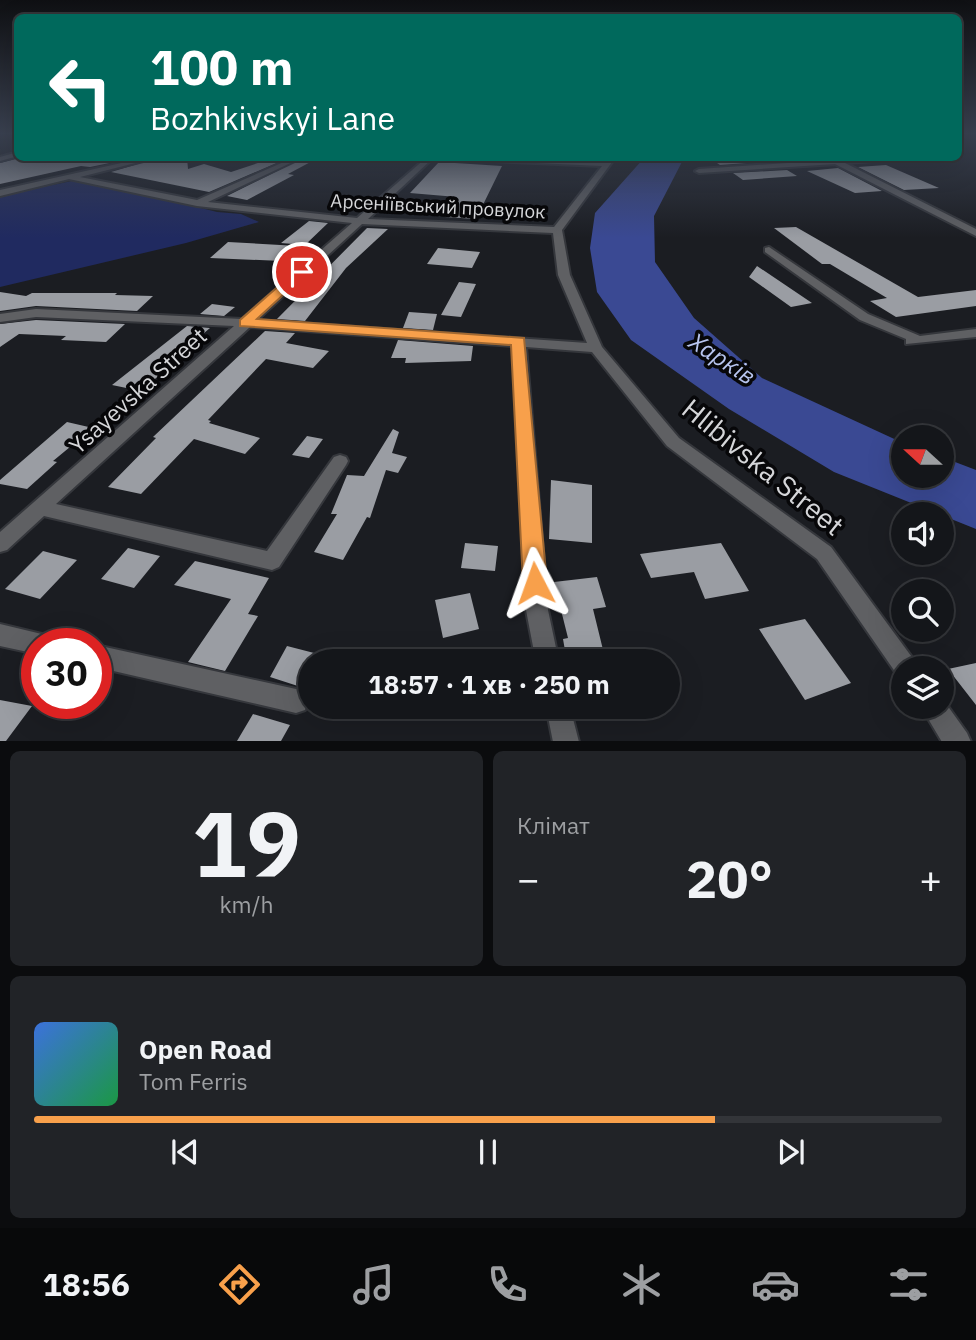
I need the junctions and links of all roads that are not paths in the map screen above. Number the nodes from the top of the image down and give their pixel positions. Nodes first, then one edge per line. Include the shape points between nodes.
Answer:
1 (105, 169) edge
2 (274, 169) edge
3 (418, 169) edge
4 (603, 169) edge
5 (734, 169) edge
6 (850, 169) edge
7 (699, 172) dead end
8 (69, 177) junction
9 (0, 193) edge
10 (197, 203) junction
11 (359, 220) junction
12 (557, 230) junction
13 (976, 233) edge
14 (769, 250) dead end
15 (3, 318) edge
16 (245, 323) junction
17 (976, 333) edge
18 (918, 340) junction
19 (519, 341) junction
20 (901, 343) dead end
21 (596, 348) junction
22 (340, 461) dead end
23 (40, 508) junction
24 (0, 544) edge
25 (0, 635) edge
26 (21, 640) edge
27 (545, 649) edge
28 (897, 656) edge
29 (112, 660) edge
30 (296, 701) dead end
31 (561, 719) edge
32 (942, 719) edge
33 (566, 741) edge
34 (958, 741) edge

1 - 8 street
2 - 10 street
3 - 11 street, Ysayevska Street
4 - 12 street
5 - 7 street
6 - 13 street
8 - 9 street
8 - 10 street, Арсеніївський провулок
10 - 11 street, Арсеніївський провулок
11 - 12 street, Арсеніївський провулок
11 - 16 street, Ysayevska Street
12 - 21 street, Hlibivska Street via 564,275
14 - 18 street via 864,317
15 - 16 street via 36,313
16 - 19 street
16 - 23 street, Ysayevska Street
17 - 18 street
18 - 20 street
19 - 21 street
19 - 27 street via 537,610
21 - 28 street, Hlibivska Street via 673,442 824,553
22 - 23 street via 272,561
23 - 24 street, Ysayevska Street
25 - 26 street
29 - 30 street
31 - 33 street
32 - 34 street

